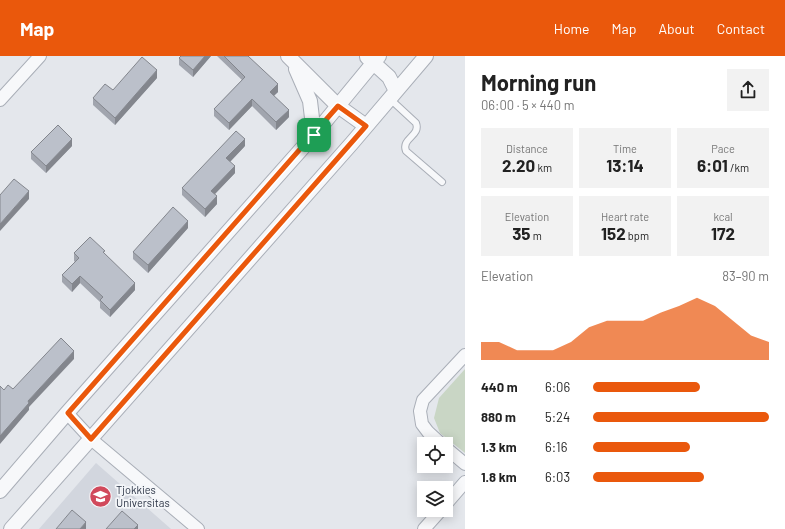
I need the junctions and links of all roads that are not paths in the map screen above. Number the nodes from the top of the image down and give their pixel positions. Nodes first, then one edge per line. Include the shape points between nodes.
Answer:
1 (40, 56) edge
2 (426, 56) edge
3 (289, 57) edge
4 (373, 58) edge
5 (392, 94) junction
6 (0, 100) edge
7 (338, 106) junction
8 (366, 126) junction
9 (314, 135) junction
10 (442, 182) dead end
11 (465, 355) edge
12 (68, 413) junction
13 (433, 437) edge
14 (91, 439) junction
15 (453, 454) edge
16 (465, 464) edge
17 (465, 482) edge
18 (0, 491) edge
19 (453, 496) edge
20 (435, 517) edge
21 (11, 529) edge
22 (198, 529) edge
23 (424, 529) edge

1 - 6 street
2 - 5 street
3 - 7 street
3 - 9 street via 310,101
4 - 5 street via 389,77
4 - 7 street
5 - 8 street
5 - 10 lane via 417,127 417,131 404,147 406,151
7 - 8 street
7 - 9 street
8 - 14 street
9 - 12 street
11 - 13 street via 423,400 420,411 422,424
12 - 14 street
12 - 18 street
14 - 21 street
14 - 22 street
15 - 16 street
17 - 19 street
20 - 23 street

